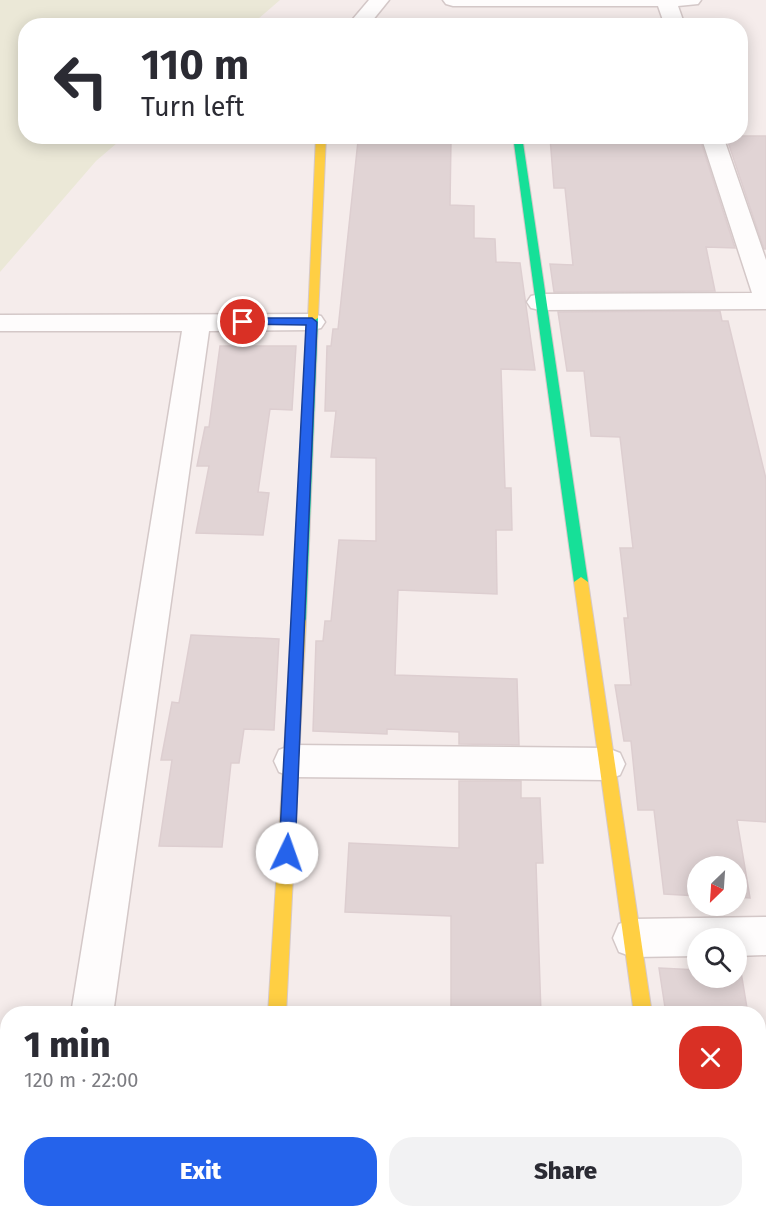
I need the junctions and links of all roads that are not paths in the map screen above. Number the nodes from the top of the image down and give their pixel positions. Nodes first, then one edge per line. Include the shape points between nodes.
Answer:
1 (379, 0) edge
2 (453, 0) edge
3 (666, 0) edge
4 (691, 0) edge
5 (500, 9) edge
6 (364, 18) edge
7 (672, 18) edge
8 (321, 144) edge
9 (518, 144) edge
10 (715, 144) edge
11 (766, 299) edge
12 (540, 302) junction
13 (197, 322) junction
14 (312, 322) junction
15 (0, 323) edge
16 (292, 761) junction
17 (607, 764) junction
18 (766, 936) edge
19 (633, 938) junction
20 (93, 1006) edge
21 (277, 1006) edge
22 (643, 1006) edge

1 - 6 street
2 - 5 street
3 - 4 street
3 - 5 street
3 - 7 street
8 - 14 street
9 - 12 street
10 - 11 street
11 - 12 street
12 - 17 street
13 - 14 street
13 - 15 street
13 - 20 street
14 - 16 street
16 - 17 street
16 - 21 street
17 - 19 street
18 - 19 street
19 - 22 street

